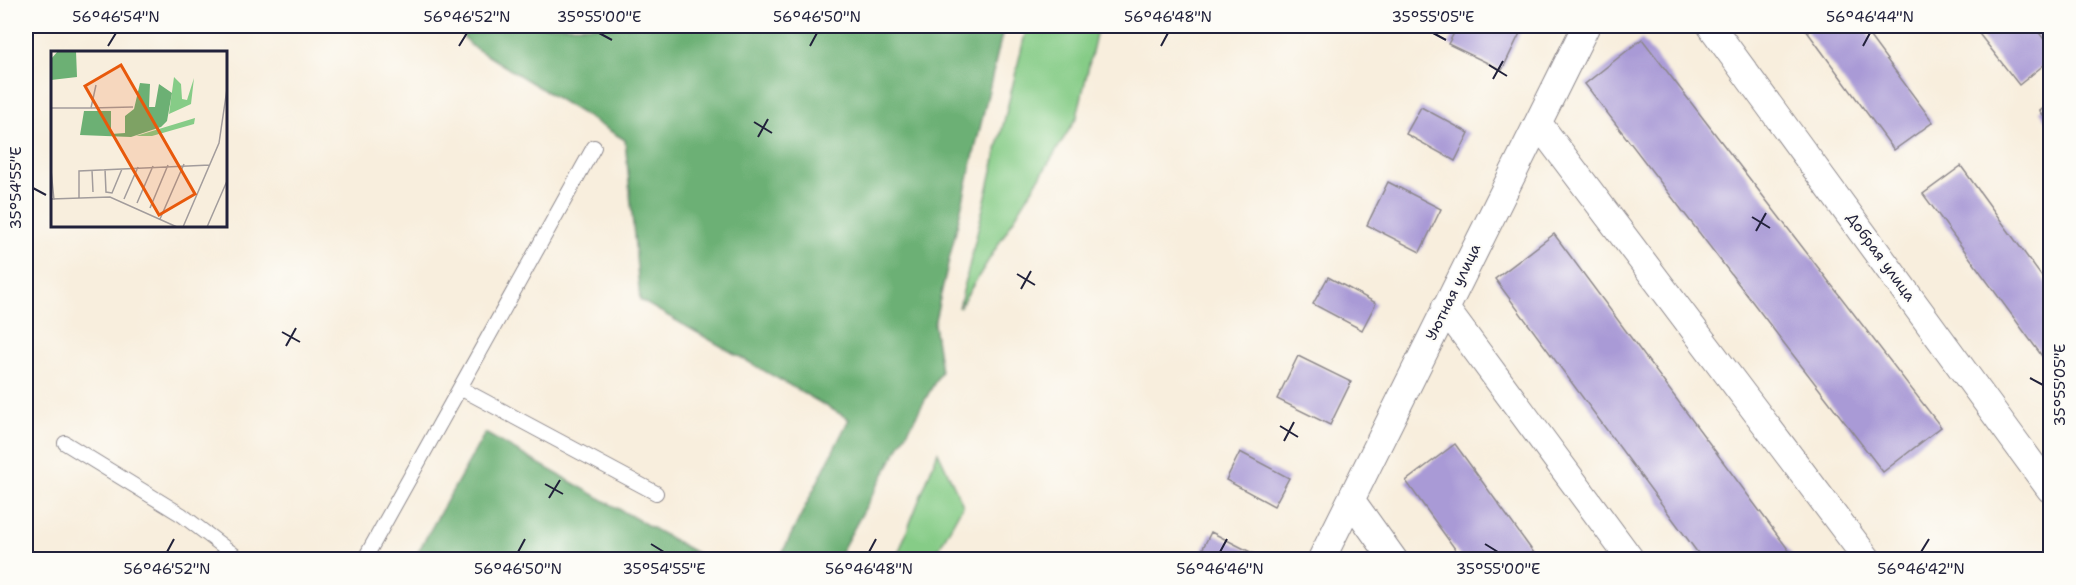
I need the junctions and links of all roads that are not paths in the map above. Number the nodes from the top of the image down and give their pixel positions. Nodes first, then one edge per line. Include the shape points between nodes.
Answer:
1 (1586, 26) edge
2 (1711, 26) edge
3 (1538, 123) junction
4 (594, 147) dead end
5 (1445, 308) junction
6 (460, 388) junction
7 (66, 443) dead end
8 (2050, 489) edge
9 (656, 493) dead end
10 (1351, 500) junction
11 (241, 560) edge
12 (364, 560) edge
13 (1321, 560) edge
14 (1394, 560) edge
15 (1631, 560) edge
16 (1868, 560) edge

1 - 3 street, Уютная улица
2 - 8 street, Добрая улица
3 - 5 street, Уютная улица
3 - 16 street
4 - 6 lane
5 - 10 street, Уютная улица
5 - 15 street
6 - 9 lane
6 - 12 lane
7 - 11 lane via 182,515
10 - 13 street, Уютная улица
10 - 14 street

